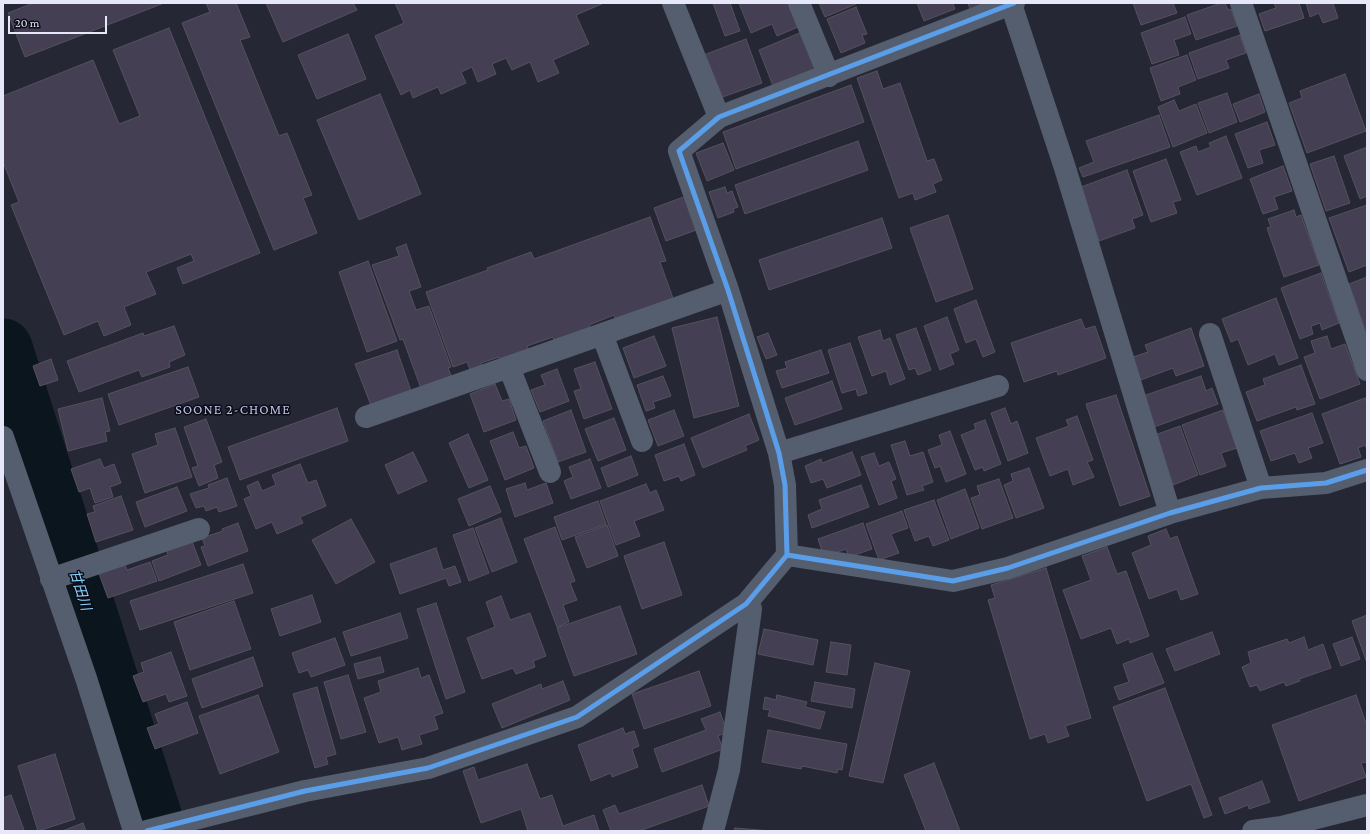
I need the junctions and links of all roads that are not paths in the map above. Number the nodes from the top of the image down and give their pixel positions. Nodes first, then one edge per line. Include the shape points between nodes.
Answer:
1 (673, 3) edge
2 (799, 3) edge
3 (1241, 3) edge
4 (1012, 4) edge
5 (829, 76) junction
6 (719, 117) junction
7 (728, 290) junction
8 (602, 334) junction
9 (1210, 334) dead end
10 (509, 367) junction
11 (1367, 370) edge
12 (998, 386) dead end
13 (366, 417) dead end
14 (3, 437) edge
15 (642, 441) dead end
16 (779, 453) junction
17 (1367, 470) edge
18 (550, 472) dead end
19 (1261, 488) junction
20 (1170, 513) junction
21 (199, 529) dead end
22 (787, 555) junction
23 (52, 579) junction
24 (746, 604) junction
25 (1367, 805) edge
26 (134, 831) edge
27 (147, 831) edge
28 (713, 831) edge
29 (1253, 831) edge

1 - 6 street
2 - 5 street
3 - 11 street
4 - 5 street
4 - 20 street
5 - 6 street
6 - 7 street via 679,151
7 - 8 street
7 - 16 street
8 - 10 street
8 - 15 street
9 - 19 street
10 - 13 street
10 - 18 street
12 - 16 street
14 - 23 street
16 - 22 street via 786,485
17 - 19 street via 1326,484
19 - 20 street
20 - 22 street via 1008,568 953,581
21 - 23 street
22 - 24 street
23 - 26 street
24 - 27 street via 577,717 428,768 305,791
24 - 28 street via 751,609 729,770
25 - 29 street via 1282,827

